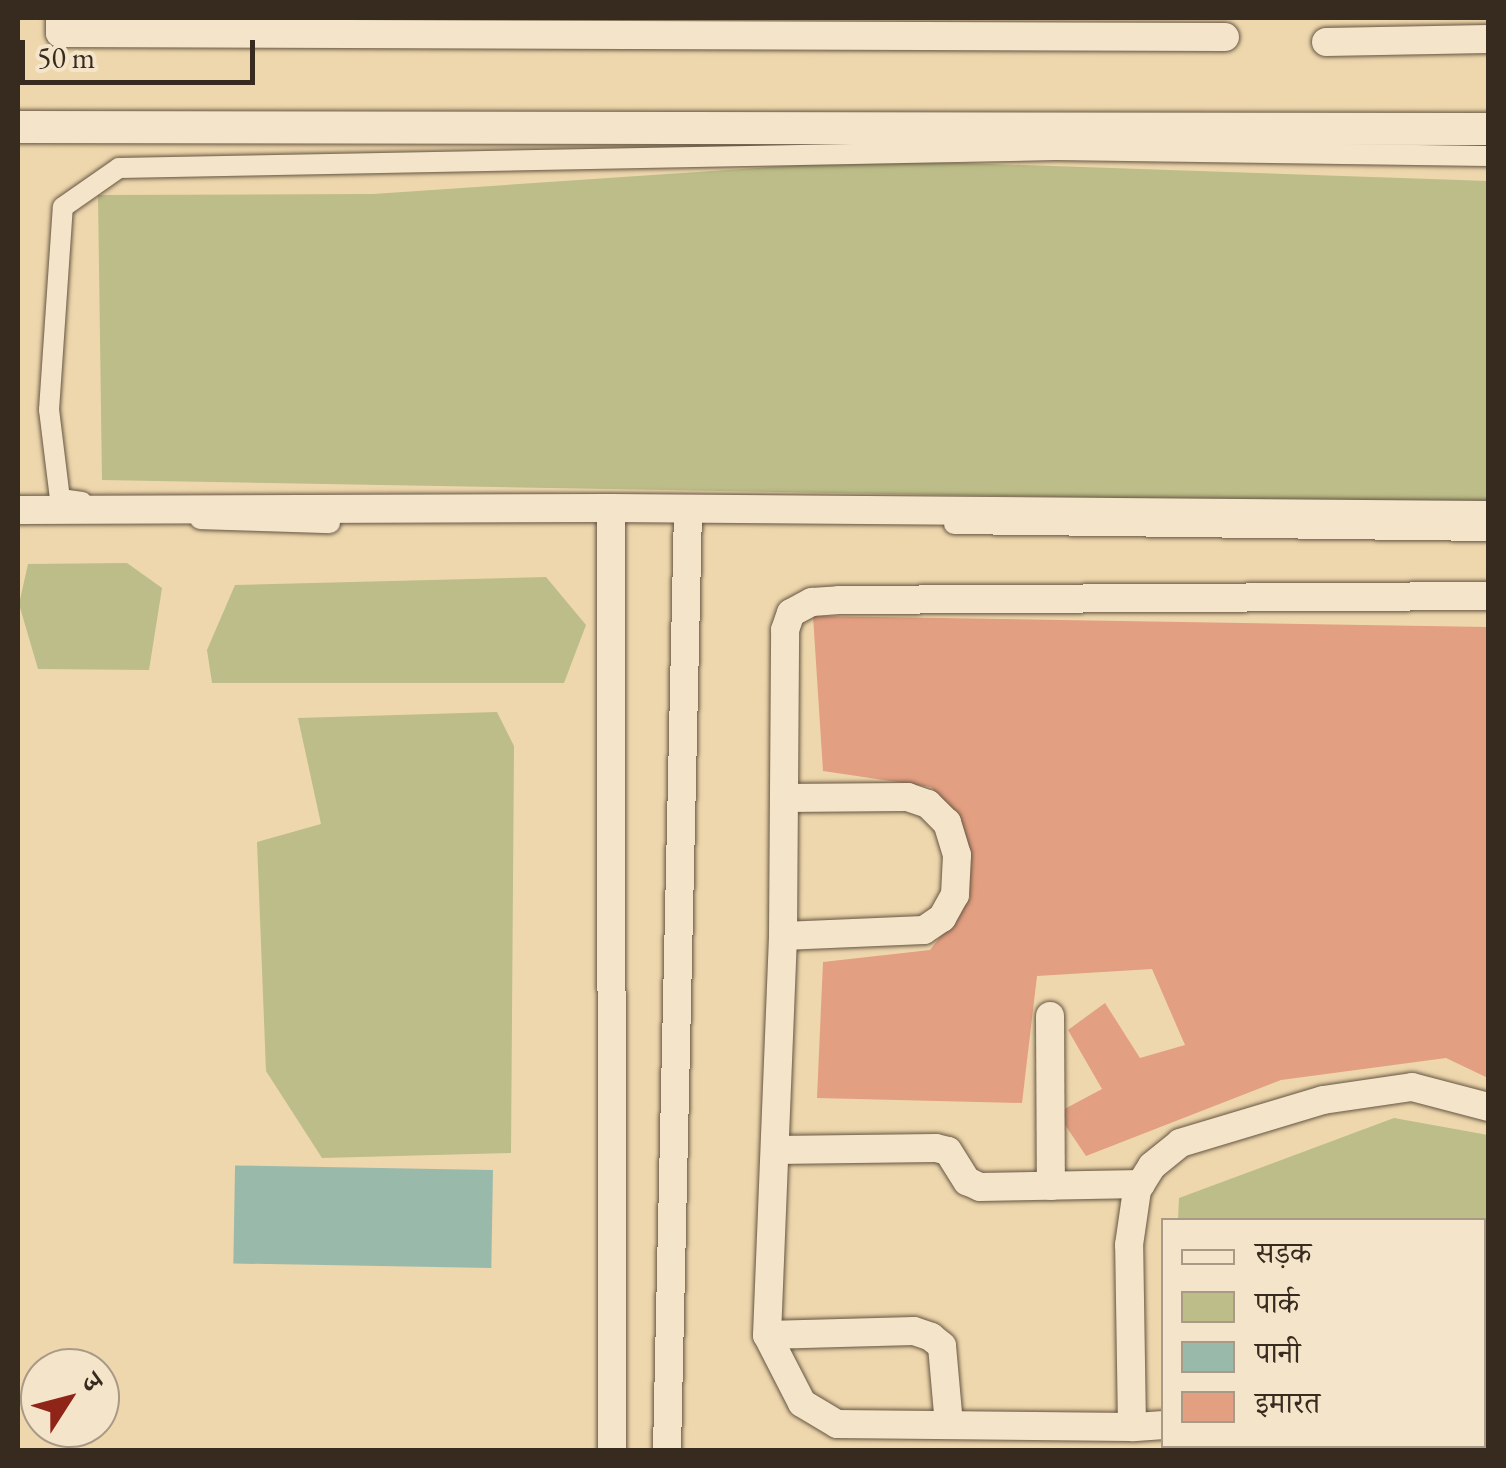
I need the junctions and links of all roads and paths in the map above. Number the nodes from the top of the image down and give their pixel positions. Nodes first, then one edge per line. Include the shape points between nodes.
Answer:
1 (60, 18) edge
2 (604, 25) edge
3 (1225, 37) dead end
4 (1488, 39) edge
5 (1326, 42) dead end
6 (18, 127) edge
7 (1488, 129) edge
8 (1488, 156) edge
9 (611, 508) junction
10 (18, 510) edge
11 (688, 510) junction
12 (1488, 515) edge
13 (1488, 532) edge
14 (1488, 596) edge
15 (784, 798) junction
16 (783, 936) junction
17 (1050, 1016) dead end
18 (1488, 1108) edge
19 (775, 1150) junction
20 (1141, 1184) junction
21 (1051, 1186) junction
22 (767, 1335) junction
23 (949, 1425) junction
24 (1161, 1426) edge
25 (1132, 1427) junction
26 (612, 1450) edge
27 (667, 1450) edge

1 - 2 street via 60,33
2 - 3 street
4 - 5 street
6 - 7 street
8 - 13 street via 1056,150 119,168 63,207 49,410 60,499 229,523 702,520
9 - 10 street
9 - 11 street
9 - 26 street
11 - 12 street
11 - 27 street
14 - 15 street via 812,602 790,613 786,630
15 - 16 street
15 - 16 street via 908,797 928,804 947,823 957,855 955,895 942,918 924,930
16 - 19 street
17 - 21 street
18 - 20 street via 1412,1087 1324,1100 1180,1143
19 - 21 street via 936,1148 948,1151 966,1182 980,1187
19 - 22 street
20 - 21 street
20 - 25 street via 1129,1246
22 - 23 street via 802,1403 822,1418 837,1424
22 - 23 street via 914,1331 932,1337 942,1346
23 - 25 street
24 - 25 street

